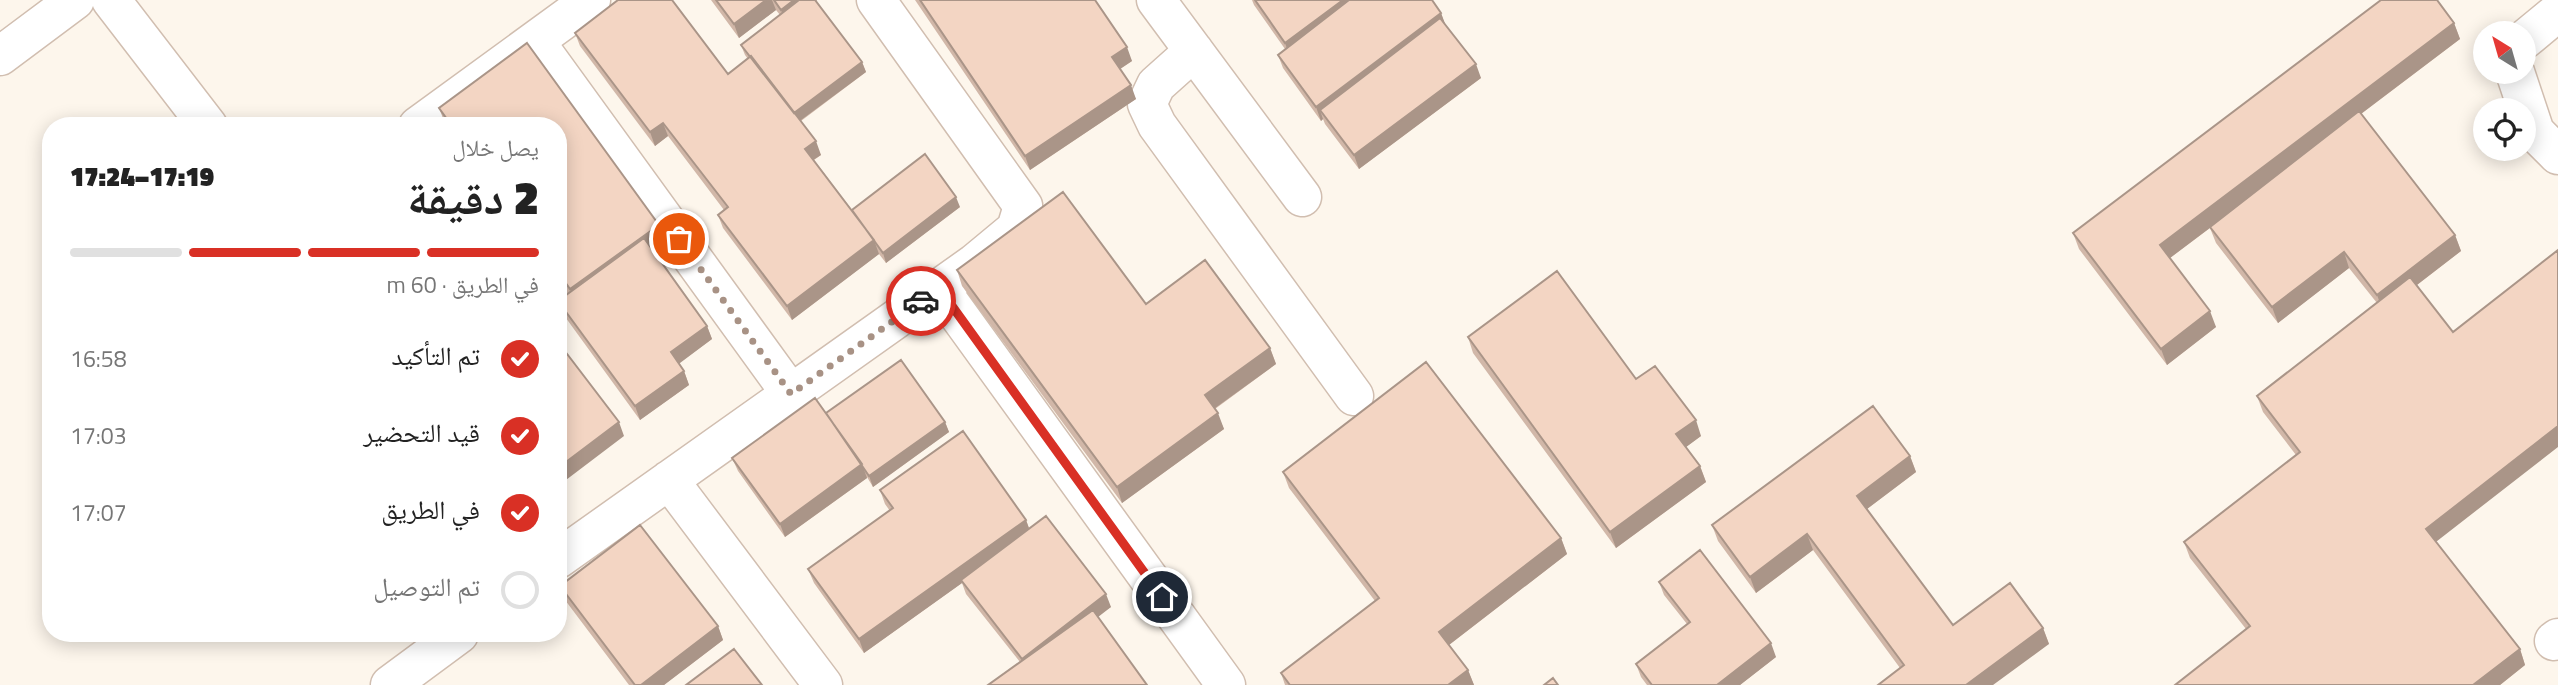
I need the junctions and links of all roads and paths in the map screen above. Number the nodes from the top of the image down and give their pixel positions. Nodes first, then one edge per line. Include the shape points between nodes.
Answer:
1 (75, 0) edge
2 (111, 0) edge
3 (591, 0) edge
4 (876, 0) edge
5 (1156, 0) edge
6 (2558, 12) edge
7 (2536, 30) edge
8 (535, 41) junction
9 (1194, 51) junction
10 (0, 57) edge
11 (2522, 84) edge
12 (201, 117) edge
13 (430, 117) edge
14 (2550, 133) edge
15 (1302, 197) dead end
16 (939, 288) junction
17 (791, 394) junction
18 (1354, 396) dead end
19 (669, 480) junction
20 (567, 553) edge
21 (448, 642) edge
22 (390, 685) edge
23 (823, 685) edge
24 (1226, 685) edge

1 - 10 street
2 - 12 street
3 - 8 street
4 - 16 street via 1023,206 1016,229
5 - 9 street
6 - 7 street
8 - 13 street
8 - 17 street
9 - 15 street
9 - 18 street via 1156,85 1147,104 1157,125
11 - 14 street
16 - 17 street
16 - 24 street
17 - 19 street
19 - 20 street
19 - 23 street
21 - 22 street

